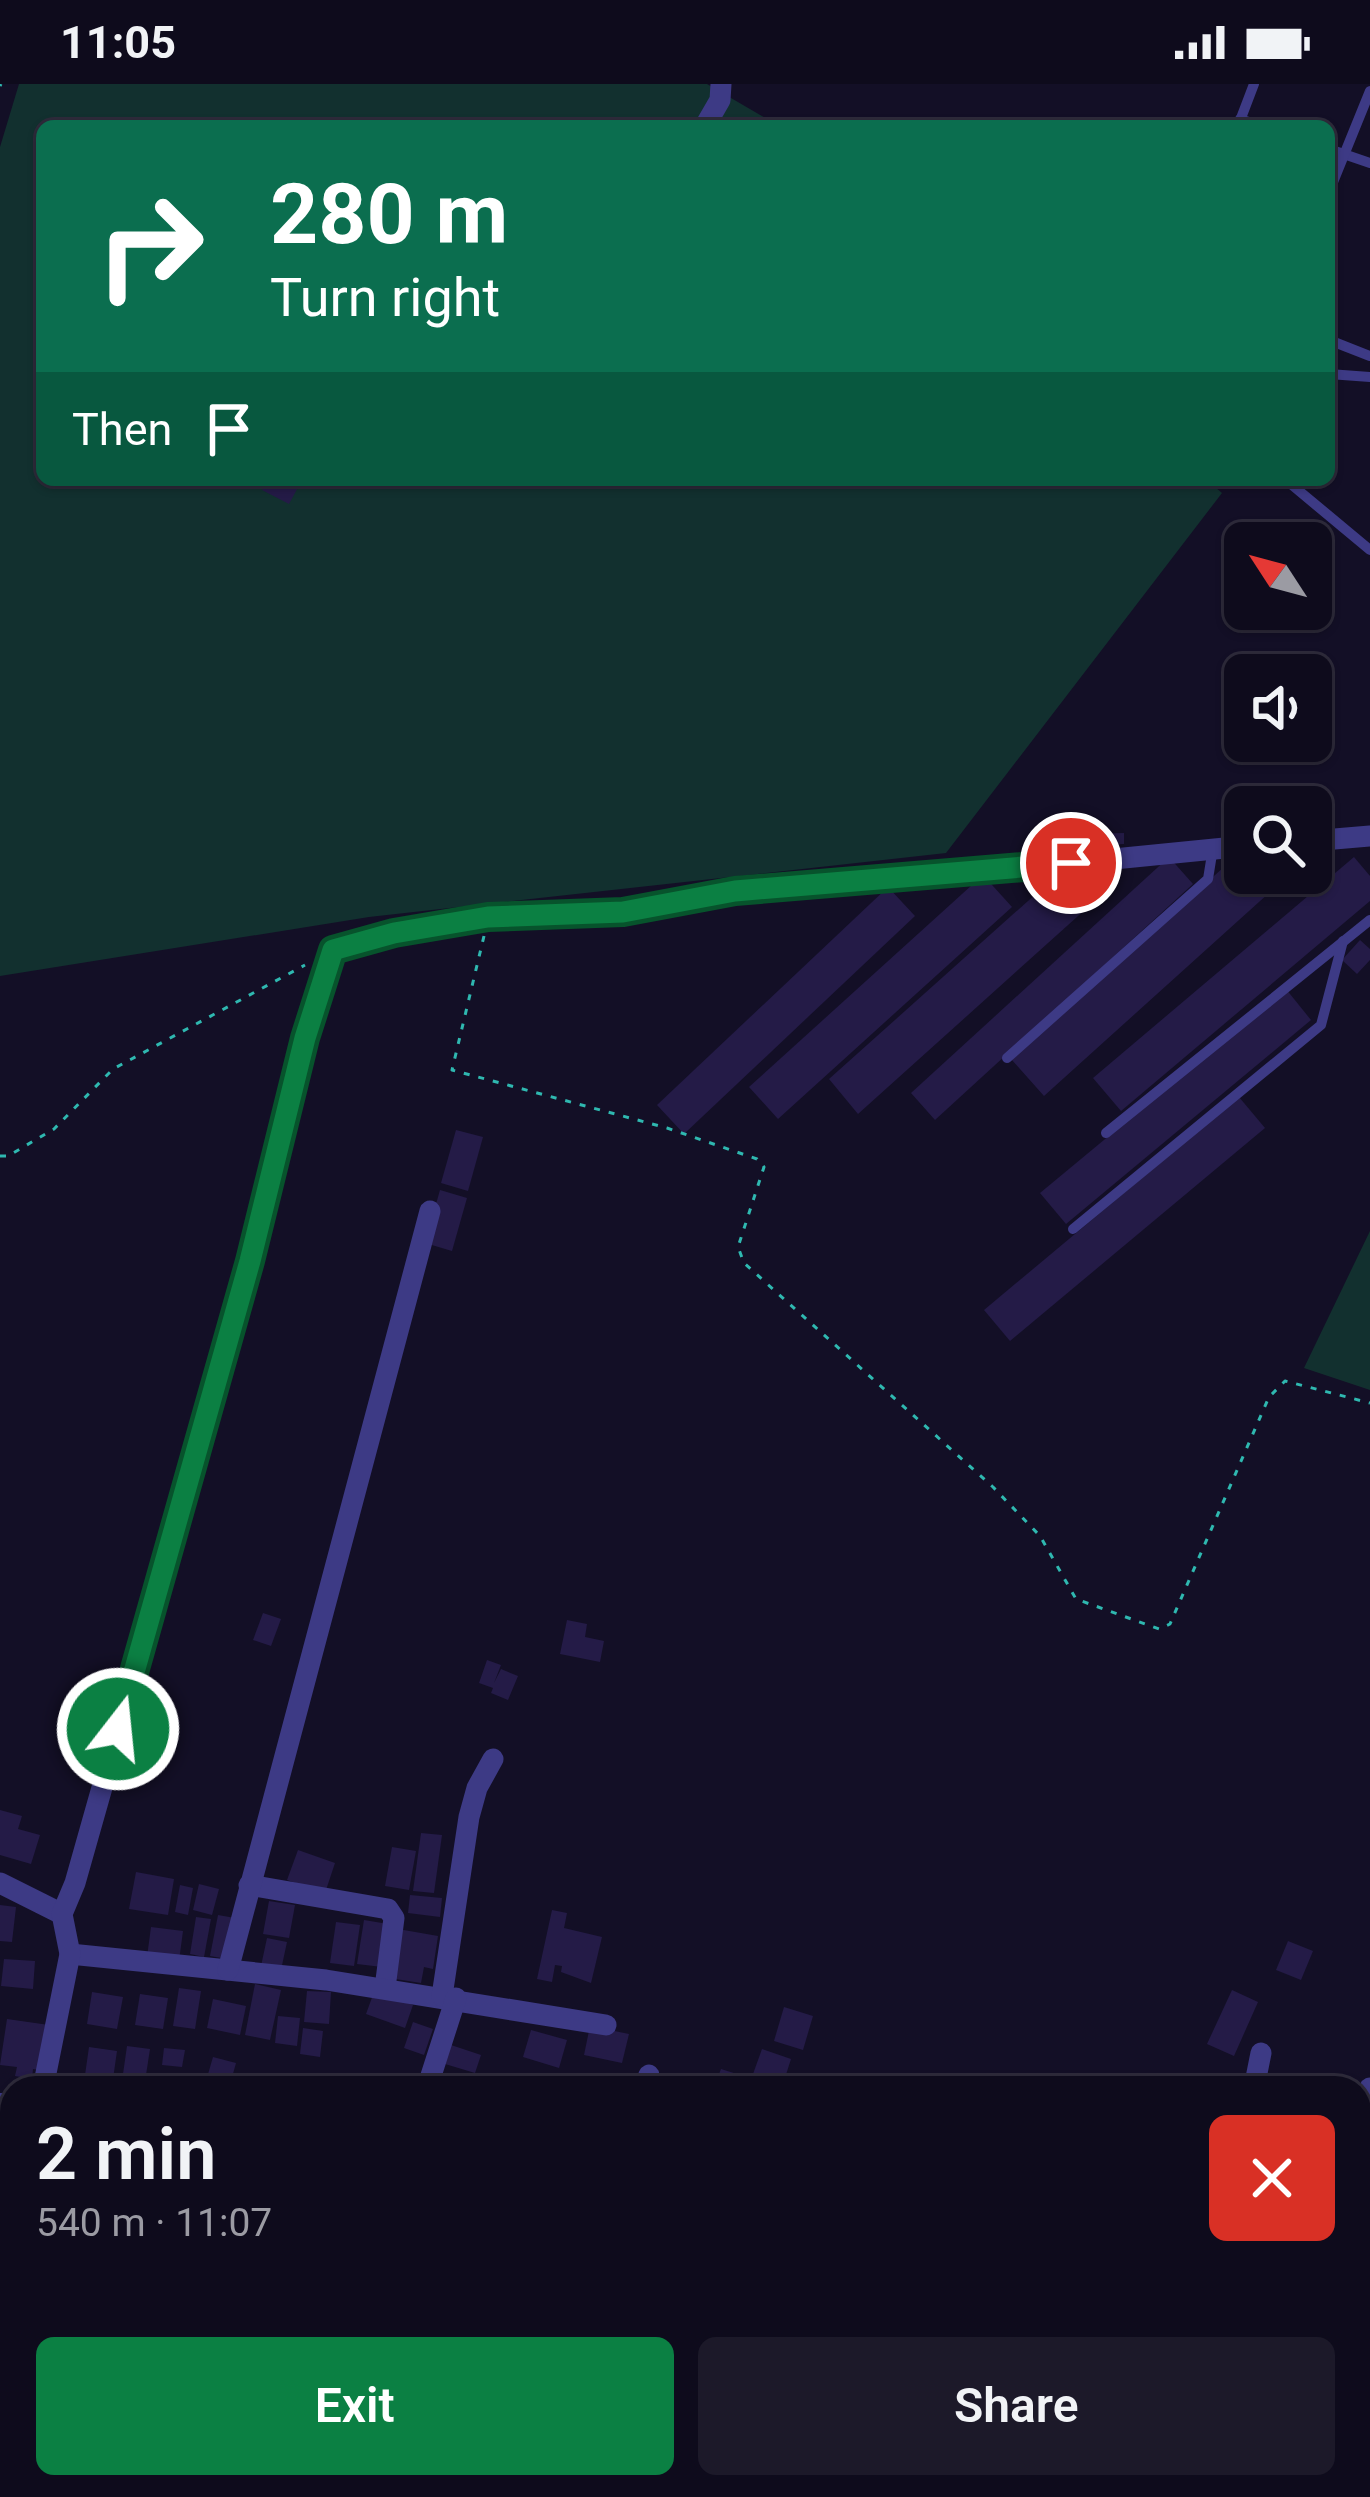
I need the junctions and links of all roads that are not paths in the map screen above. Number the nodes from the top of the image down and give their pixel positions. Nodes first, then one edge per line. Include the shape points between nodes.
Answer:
1 (721, 84) edge
2 (1254, 84) edge
3 (1370, 91) edge
4 (708, 120) edge
5 (1240, 120) edge
6 (1335, 151) edge
7 (1344, 154) junction
8 (1370, 163) edge
9 (1335, 177) edge
10 (1335, 342) edge
11 (1370, 356) edge
12 (1335, 374) edge
13 (1370, 377) edge
14 (1293, 486) edge
15 (1370, 550) edge
16 (1370, 836) edge
17 (1332, 839) edge
18 (1224, 847) edge
19 (1214, 848) junction
20 (1370, 920) edge
21 (1343, 941) junction
22 (1007, 1058) dead end
23 (1106, 1133) dead end
24 (430, 1211) dead end
25 (1073, 1229) dead end
26 (493, 1759) dead end
27 (0, 1883) edge
28 (249, 1885) junction
29 (62, 1914) junction
30 (70, 1954) junction
31 (228, 1970) junction
32 (385, 1988) junction
33 (449, 1997) junction
34 (606, 2025) dead end
35 (1261, 2053) dead end
36 (45, 2076) edge
37 (430, 2076) edge
38 (1256, 2076) edge

1 - 4 street
2 - 5 lane
3 - 7 lane
6 - 7 lane
7 - 8 lane
7 - 9 lane
10 - 11 lane
12 - 13 lane
14 - 15 lane
16 - 17 street
18 - 19 street
19 - 22 lane via 1208,878
19 - 29 street via 735,891 623,912 488,917 333,950
20 - 21 lane
21 - 23 lane
21 - 25 lane via 1322,1025
24 - 28 street
26 - 33 street via 469,1817
27 - 29 street
28 - 31 street
28 - 32 street via 388,1909 394,1918
29 - 30 street
30 - 31 street
30 - 36 street
31 - 32 street
32 - 33 street
33 - 34 street
33 - 37 street
35 - 38 street

